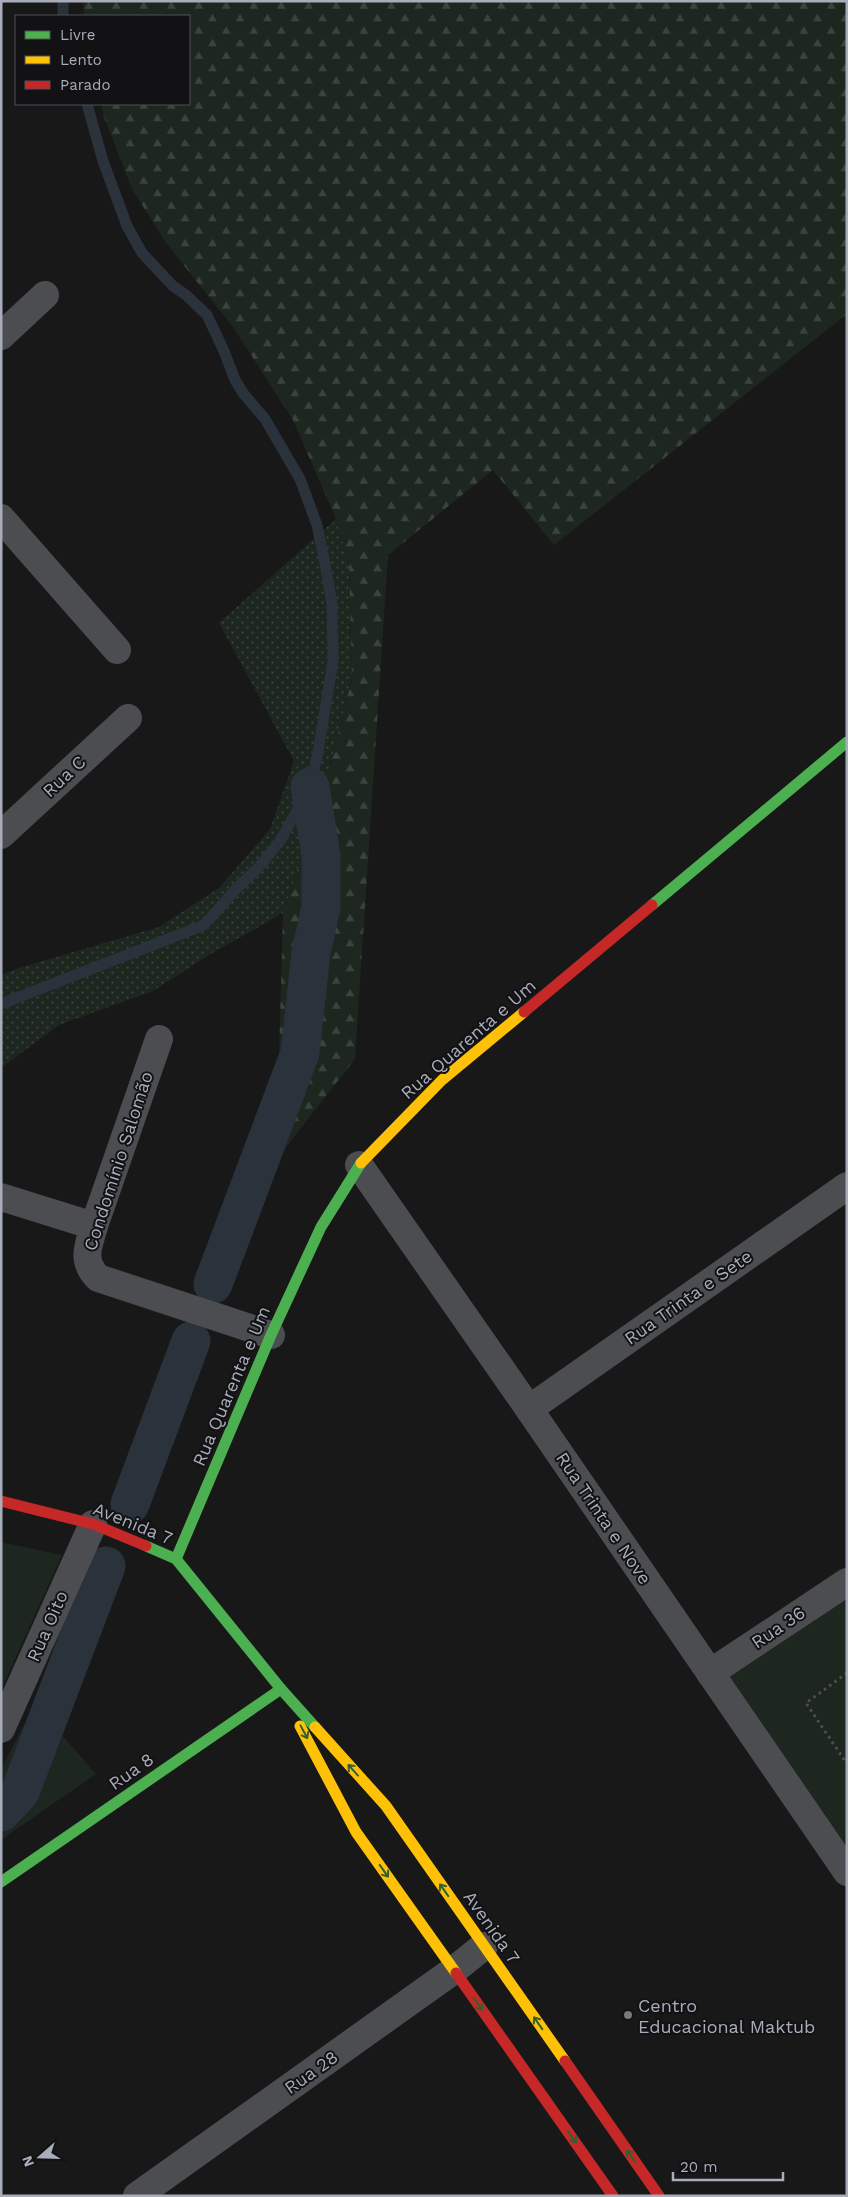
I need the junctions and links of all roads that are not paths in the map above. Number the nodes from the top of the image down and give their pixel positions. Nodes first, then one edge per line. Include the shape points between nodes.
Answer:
1 (45, 295) dead end
2 (1, 336) edge
3 (1, 518) edge
4 (117, 650) dead end
5 (128, 718) dead end
6 (847, 742) edge
7 (1, 835) edge
8 (159, 1039) dead end
9 (359, 1165) junction
10 (847, 1186) edge
11 (1, 1197) edge
12 (94, 1226) junction
13 (271, 1335) junction
14 (529, 1409) junction
15 (1, 1501) edge
16 (92, 1524) junction
17 (176, 1559) junction
18 (847, 1582) edge
19 (710, 1673) junction
20 (281, 1689) junction
21 (1, 1729) edge
22 (847, 1872) edge
23 (1, 1882) edge
24 (484, 1946) junction
25 (454, 1970) junction
26 (137, 2196) edge
27 (613, 2196) edge
28 (659, 2196) edge

1 - 2 street
3 - 4 street
5 - 7 street, Rua C
6 - 9 street, Rua Quarenta e Um via 442,1080
8 - 12 street, Condomínio Salomão
9 - 13 street, Rua Quarenta e Um via 321,1227
9 - 14 street, Rua Trinta e Nove
10 - 14 street, Rua Trinta e Sete
11 - 12 street
12 - 13 street, Condomínio Salomão via 86,1256 90,1270 98,1278
13 - 17 street, Rua Quarenta e Um
14 - 19 street, Rua Trinta e Nove
15 - 16 street, Avenida 7
16 - 17 street, Avenida 7
16 - 21 street, Rua Oito
17 - 20 street, Avenida 7
18 - 19 street, Rua 36
19 - 22 street, Rua Trinta e Nove
20 - 23 street, Rua 8
24 -> 20 street, Avenida 7 via 386,1806
20 -> 25 street, Avenida 7 via 356,1832
24 - 25 street, Rua 28
28 -> 24 street, Avenida 7
25 - 26 street, Rua 28
25 -> 27 street, Avenida 7

